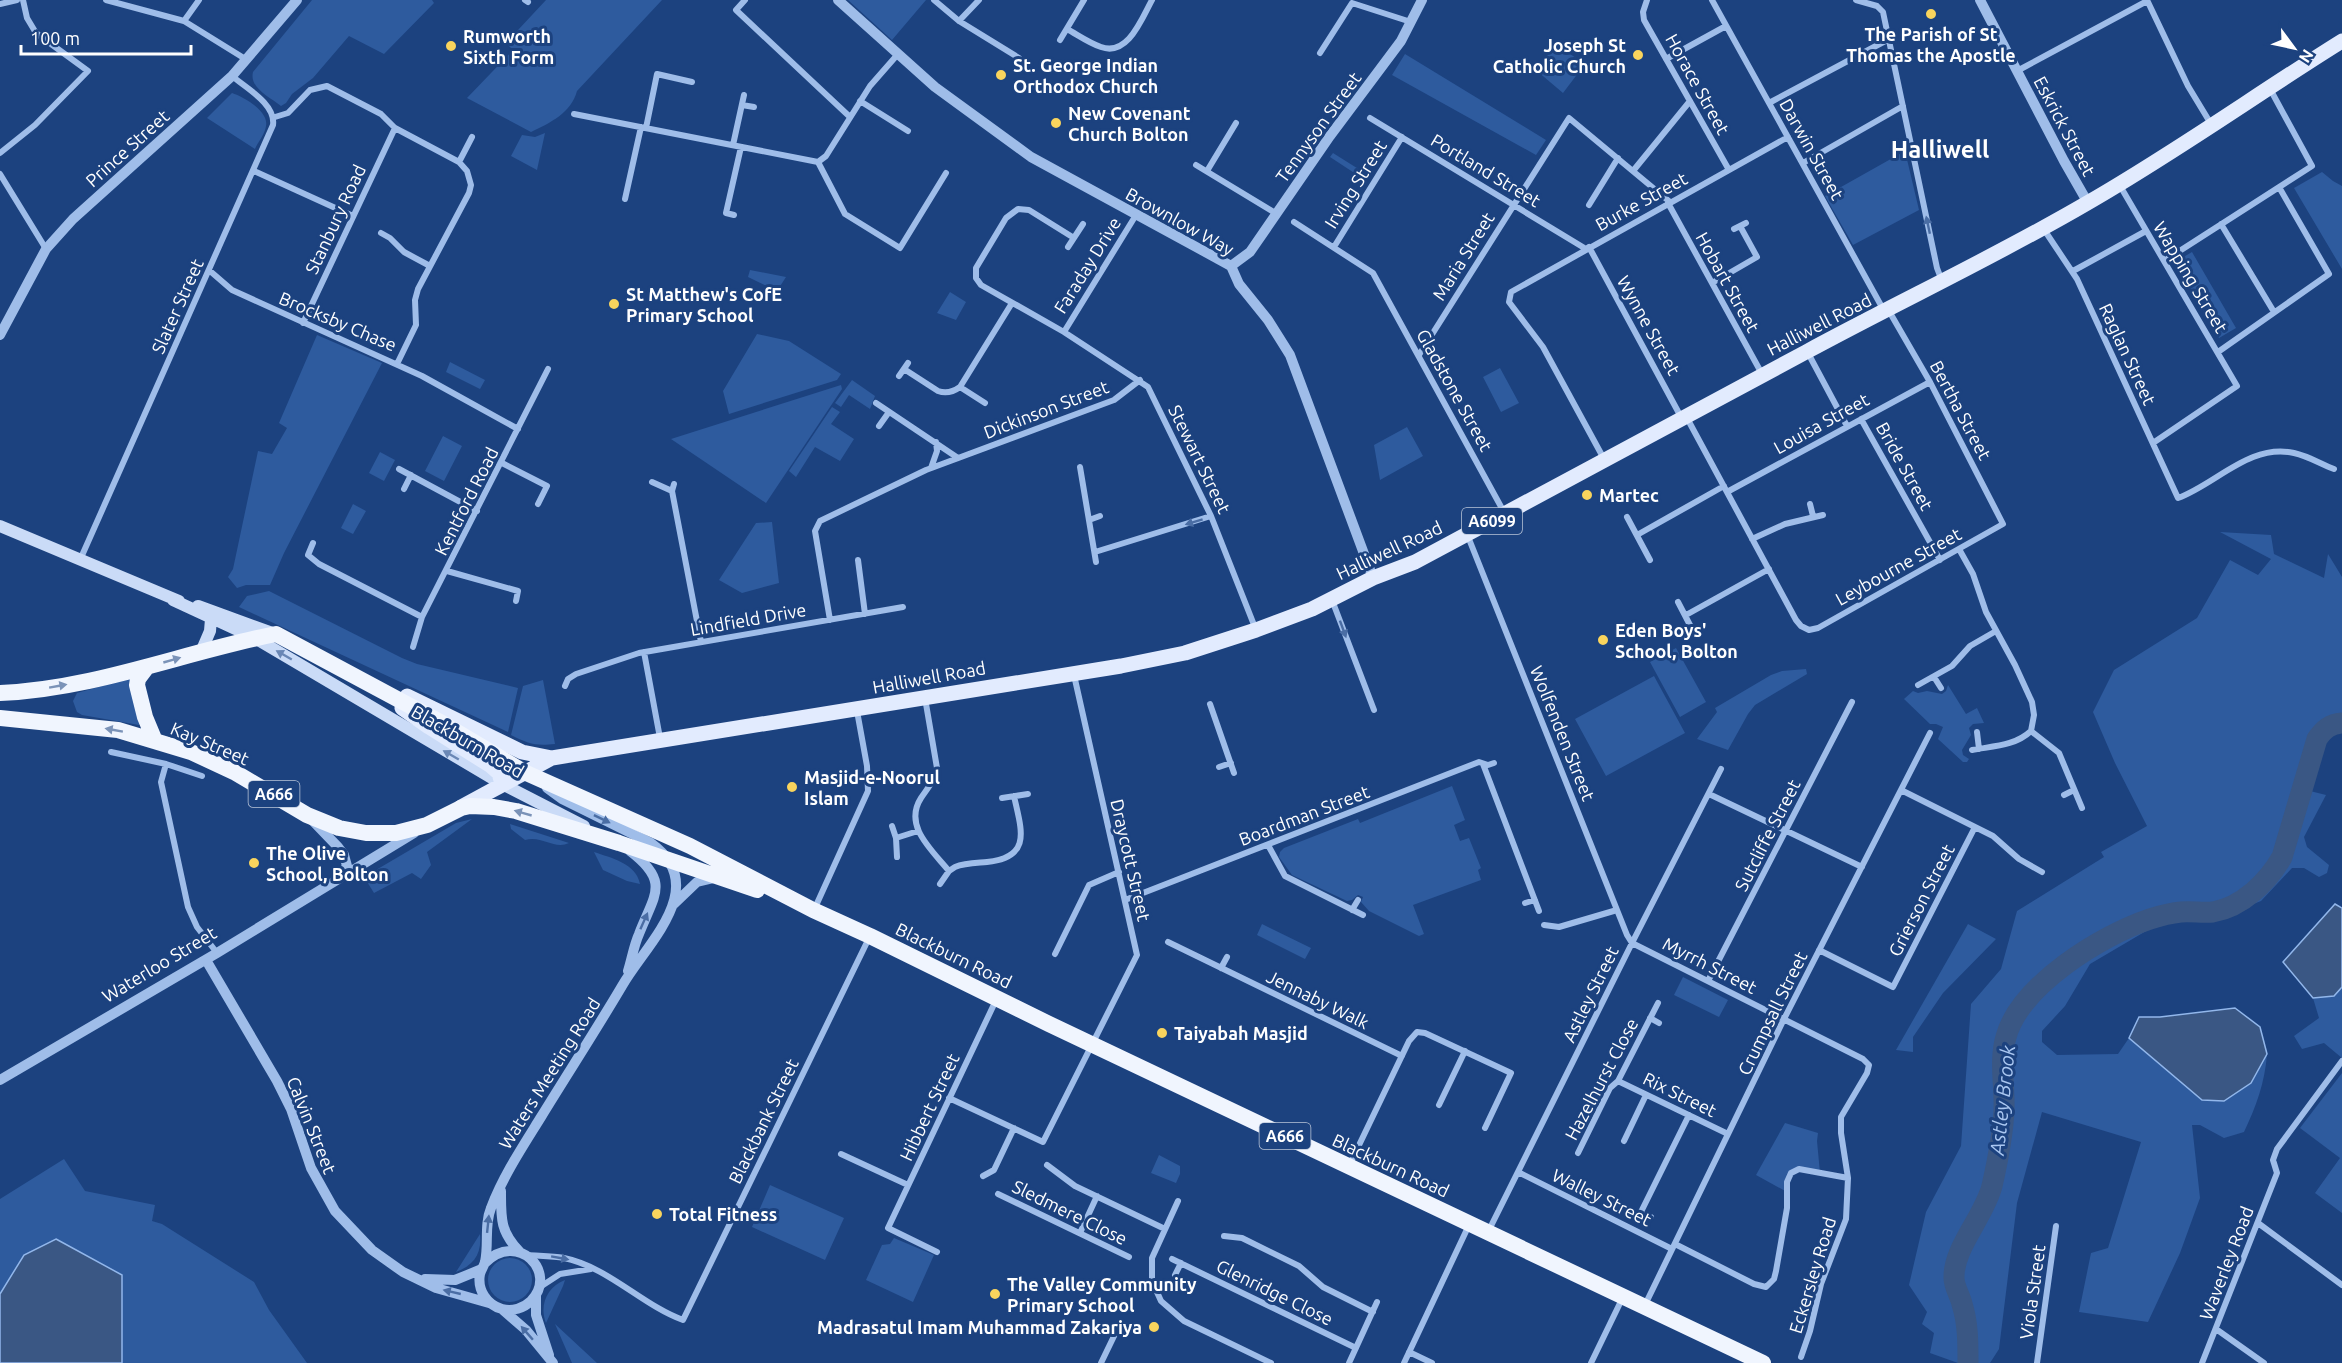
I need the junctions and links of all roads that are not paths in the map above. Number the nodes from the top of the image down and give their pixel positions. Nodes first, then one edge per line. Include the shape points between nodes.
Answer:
1 (17, 0) edge
2 (23, 0) edge
3 (106, 0) edge
4 (199, 0) edge
5 (297, 0) edge
6 (745, 0) edge
7 (838, 0) edge
8 (934, 0) edge
9 (979, 0) edge
10 (1084, 0) edge
11 (1152, 0) edge
12 (1422, 0) edge
13 (1647, 0) edge
14 (1712, 0) edge
15 (1856, 0) edge
16 (1980, 0) edge
17 (2147, 1) edge
18 (0, 4) edge
19 (184, 21) junction
20 (959, 21) junction
21 (1412, 22) junction
22 (1726, 26) junction
23 (1067, 29) junction
24 (1889, 39) junction
25 (1060, 40) dead end
26 (2342, 41) edge
27 (1320, 53) dead end
28 (898, 54) junction
29 (1019, 58) dead end
30 (1666, 59) junction
31 (247, 60) junction
32 (2017, 71) junction
33 (232, 76) junction
34 (692, 82) dead end
35 (2268, 87) junction
36 (744, 95) dead end
37 (860, 101) junction
38 (1690, 101) junction
39 (1769, 103) junction
40 (742, 105) junction
41 (1903, 106) junction
42 (754, 107) dead end
43 (574, 114) dead end
44 (274, 117) junction
45 (850, 117) junction
46 (1569, 117) joint
47 (1370, 118) dead end
48 (1236, 123) dead end
49 (2212, 126) junction
50 (643, 127) junction
51 (395, 128) junction
52 (908, 130) dead end
53 (471, 137) dead end
54 (1402, 137) junction
55 (1788, 137) junction
56 (733, 145) junction
57 (741, 147) junction
58 (0, 153) edge
59 (1618, 158) junction
60 (459, 162) junction
61 (818, 162) junction
62 (1803, 163) junction
63 (1196, 165) dead end
64 (1729, 170) junction
65 (254, 171) junction
66 (1207, 171) junction
67 (1633, 171) junction
68 (946, 173) dead end
69 (0, 174) edge
70 (2119, 184) junction
71 (2279, 187) junction
72 (625, 199) dead end
73 (2088, 202) junction
74 (1514, 203) junction
75 (1669, 203) junction
76 (1589, 205) dead end
77 (1276, 214) junction
78 (734, 215) dead end
79 (1136, 215) junction
80 (353, 216) junction
81 (1294, 222) dead end
82 (1083, 224) dead end
83 (2222, 224) junction
84 (1740, 226) dead end
85 (2042, 227) junction
86 (2146, 231) junction
87 (381, 233) dead end
88 (1074, 238) junction
89 (1068, 247) dead end
90 (1334, 247) junction
91 (1587, 248) junction
92 (46, 249) junction
93 (2164, 261) junction
94 (430, 266) junction
95 (1231, 266) junction
96 (210, 271) junction
97 (2073, 271) junction
98 (1943, 281) junction
99 (1712, 283) junction
100 (1012, 303) junction
101 (1887, 311) junction
102 (2274, 312) junction
103 (303, 323) junction
104 (1064, 332) junction
105 (0, 335) edge
106 (1807, 351) junction
107 (2218, 352) junction
108 (1419, 355) junction
109 (908, 363) dead end
110 (397, 364) junction
111 (548, 369) dead end
112 (904, 369) junction
113 (1762, 375) junction
114 (899, 376) dead end
115 (1140, 380) junction
116 (1929, 382) junction
117 (960, 387) junction
118 (876, 403) dead end
119 (985, 403) dead end
120 (889, 412) junction
121 (1684, 416) junction
122 (1861, 419) junction
123 (879, 426) dead end
124 (1848, 426) junction
125 (519, 429) junction
126 (936, 442) junction
127 (2153, 443) junction
128 (958, 458) junction
129 (1604, 459) junction
130 (501, 463) junction
131 (1080, 467) dead end
132 (930, 468) junction
133 (399, 469) dead end
134 (2334, 470) dead end
135 (411, 475) junction
136 (652, 482) dead end
137 (404, 489) dead end
138 (1725, 489) junction
139 (538, 504) dead end
140 (1810, 504) dead end
141 (477, 511) junction
142 (1505, 515) junction
143 (1822, 515) dead end
144 (1100, 516) dead end
145 (1211, 516) junction
146 (1813, 516) junction
147 (1627, 517) dead end
148 (1089, 520) junction
149 (2002, 525) joint
150 (0, 526) edge
151 (1467, 534) junction
152 (1637, 535) junction
153 (1752, 539) junction
154 (313, 543) dead end
155 (1959, 549) junction
156 (1095, 552) junction
157 (80, 560) junction
158 (858, 560) dead end
159 (1650, 560) dead end
160 (1940, 560) junction
161 (1096, 562) dead end
162 (1769, 569) junction
163 (447, 571) junction
164 (1373, 578) junction
165 (173, 600) junction
166 (1332, 600) junction
167 (516, 602) dead end
168 (1678, 602) dead end
169 (903, 607) dead end
170 (865, 614) junction
171 (1686, 615) junction
172 (422, 617) junction
173 (211, 619) junction
174 (830, 620) junction
175 (1691, 627) dead end
176 (1256, 630) junction
177 (1809, 630) joint
178 (1996, 631) junction
179 (276, 634) junction
180 (255, 638) junction
181 (292, 642) junction
182 (701, 642) junction
183 (413, 647) dead end
184 (201, 652) junction
185 (644, 652) junction
186 (147, 667) junction
187 (1074, 675) junction
188 (1934, 677) junction
189 (1918, 685) dead end
190 (565, 686) dead end
191 (373, 687) junction
192 (1941, 688) dead end
193 (0, 693) edge
194 (925, 697) junction
195 (1852, 702) dead end
196 (1210, 704) dead end
197 (857, 710) junction
198 (1374, 710) dead end
199 (0, 718) edge
200 (2031, 731) junction
201 (1977, 732) dead end
202 (1930, 733) dead end
203 (660, 739) junction
204 (155, 741) junction
205 (1979, 749) junction
206 (1972, 750) dead end
207 (111, 752) dead end
208 (552, 758) junction
209 (1231, 763) junction
210 (1494, 763) dead end
211 (166, 764) junction
212 (1483, 764) junction
213 (1219, 767) dead end
214 (1721, 769) dead end
215 (1234, 773) dead end
216 (530, 775) junction
217 (202, 776) dead end
218 (502, 784) junction
219 (1901, 790) junction
220 (2074, 790) junction
221 (1028, 794) dead end
222 (1709, 794) junction
223 (2064, 795) dead end
224 (1014, 796) junction
225 (1002, 798) dead end
226 (2082, 808) dead end
227 (450, 813) junction
228 (307, 815) junction
229 (427, 825) junction
230 (892, 826) dead end
231 (1975, 827) junction
232 (918, 831) junction
233 (1785, 831) junction
234 (896, 838) junction
235 (618, 843) junction
236 (1268, 845) junction
237 (897, 857) dead end
238 (670, 861) junction
239 (1862, 867) junction
240 (950, 871) junction
241 (1119, 872) junction
242 (2042, 872) dead end
243 (721, 877) junction
244 (337, 880) junction
245 (940, 884) dead end
246 (1125, 900) junction
247 (1358, 900) dead end
248 (1535, 900) junction
249 (1525, 903) dead end
250 (673, 906) junction
251 (811, 909) junction
252 (1352, 910) junction
253 (1617, 910) junction
254 (1539, 911) dead end
255 (1363, 915) dead end
256 (1544, 925) dead end
257 (870, 936) junction
258 (1168, 942) dead end
259 (1632, 943) junction
260 (1820, 951) junction
261 (217, 953) junction
262 (1055, 954) dead end
263 (1227, 957) dead end
264 (206, 960) junction
265 (1221, 968) junction
266 (627, 977) junction
267 (1708, 981) junction
268 (997, 998) junction
269 (1658, 1003) dead end
270 (1650, 1018) junction
271 (1785, 1019) junction
272 (1659, 1023) dead end
273 (1093, 1044) junction
274 (1465, 1052) junction
275 (1402, 1056) junction
276 (2342, 1061) edge
277 (1869, 1065) joint
278 (0, 1080) edge
279 (1618, 1081) junction
280 (1646, 1095) junction
281 (949, 1098) junction
282 (1439, 1105) dead end
283 (1689, 1115) junction
284 (1014, 1128) junction
285 (1496, 1129) dead end
286 (1728, 1134) junction
287 (1624, 1141) dead end
288 (1578, 1153) dead end
289 (841, 1154) dead end
290 (1047, 1165) dead end
291 (1349, 1166) junction
292 (1518, 1172) junction
293 (983, 1176) dead end
294 (1848, 1178) junction
295 (908, 1185) junction
296 (501, 1188) junction
297 (998, 1194) dead end
298 (1097, 1196) junction
299 (1178, 1201) dead end
300 (1641, 1213) junction
301 (1651, 1217) dead end
302 (1637, 1220) dead end
303 (2258, 1223) junction
304 (1470, 1224) junction
305 (2056, 1226) dead end
306 (1165, 1229) junction
307 (1488, 1232) junction
308 (1080, 1233) junction
309 (1224, 1236) dead end
310 (1673, 1247) junction
311 (937, 1252) dead end
312 (523, 1253) junction
313 (1129, 1257) dead end
314 (1172, 1259) dead end
315 (1181, 1263) junction
316 (483, 1266) junction
317 (592, 1269) junction
318 (1175, 1275) dead end
319 (416, 1278) junction
320 (2342, 1285) edge
321 (537, 1291) junction
322 (1623, 1297) junction
323 (1377, 1302) dead end
324 (490, 1303) junction
325 (1644, 1307) junction
326 (503, 1310) junction
327 (1373, 1312) junction
328 (2217, 1329) junction
329 (1116, 1332) dead end
330 (1356, 1348) junction
331 (1409, 1352) junction
332 (1256, 1356) junction
333 (1801, 1357) dead end
334 (551, 1360) edge
335 (1101, 1363) edge
336 (1253, 1363) edge
337 (1271, 1363) edge
338 (1348, 1363) edge
339 (1404, 1363) edge
340 (1432, 1363) edge
341 (1591, 1363) edge
342 (1763, 1363) edge
343 (2037, 1363) edge
344 (2202, 1363) edge
345 (2264, 1363) edge

1 - 18 street
2 - 58 street via 36,33 88,71 35,125
3 - 19 street
4 - 19 street
5 - 31 street, Prince Street
6 - 45 street via 736,10
7 - 28 street, Brownlow Way
8 - 20 street
9 - 20 street
10 - 23 street
11 - 23 street via 1129,39 1118,47 1100,47
12 - 21 street, Tennyson Street
13 - 30 street, Horace Street via 1644,20
14 - 22 street, Darwin Street
15 - 24 street via 1881,9
16 - 32 street, Eskrick Street
17 - 32 street
17 - 49 street via 2187,86
19 - 31 street
20 - 29 street
21 - 27 street via 1352,3
21 - 77 street, Tennyson Street
22 - 30 street
22 - 39 street, Darwin Street
23 - 25 street
24 - 39 street
24 - 41 street
26 - 35 main road, Halliwell Road / A6099
28 - 37 street
28 - 79 street, Brownlow Way via 968,113 1031,158
30 - 38 street, Horace Street
31 - 33 street, Prince Street
32 - 73 street, Eskrick Street
33 - 44 street via 265,104
33 - 92 street, Prince Street via 73,219
34 - 50 street via 657,74
35 - 49 main road, Halliwell Road / A6099
35 - 71 street via 2312,166
36 - 40 street
37 - 45 street
37 - 52 street
38 - 64 street, Horace Street
38 - 67 street
39 - 55 street, Darwin Street
40 - 42 street
40 - 56 street
41 - 62 street
98 -> 41 street
43 - 50 street
44 - 51 street via 288,113 310,90 327,86 381,114
44 - 65 street, Slater Street
45 - 61 street via 826,156
46 - 59 street, Hobart Street
46 - 74 street, Maria Street
47 - 54 street, Portland Street
48 - 66 street
49 - 70 main road, Halliwell Road / A6099
50 - 56 street
50 - 72 street
51 - 60 street
51 - 80 street, Stanbury Road
53 - 60 street
54 - 74 street, Portland Street
54 - 90 street, Irving Street
55 - 62 street, Darwin Street
55 - 64 street, Burke Street
56 - 57 street
57 - 61 street
57 - 78 street via 726,213
59 - 67 street, Hobart Street
59 - 76 street via 1596,187
60 - 94 street, Brocksby Chase via 467,171 469,193
61 - 68 street via 845,214 900,248
62 - 101 street, Darwin Street
63 - 66 street
64 - 75 street, Burke Street
65 - 80 street
65 - 96 street, Slater Street
66 - 77 street
67 - 75 street, Hobart Street
69 - 92 street
70 - 73 main road, Halliwell Road / A6099
70 - 86 street, Wapping Street
71 - 83 street
71 - 102 street via 2329,274
73 - 85 main road, Halliwell Road / A6099
74 - 91 street, Portland Street
74 - 108 street, Maria Street
75 - 91 street, Burke Street
75 - 99 street, Hobart Street
77 - 95 street, Tennyson Street via 1250,252
79 - 95 street, Brownlow Way
79 - 104 street, Faraday Drive
80 - 103 street, Stanbury Road
81 - 90 street, Gladstone Street
82 - 88 street
83 - 93 street
83 - 102 street
84 - 99 street via 1757,257
85 - 97 street, Raglan Street
85 - 98 main road, Halliwell Road / A6099
86 - 93 street, Wapping Street
86 - 97 street
87 - 94 street
88 - 89 street
88 - 100 street, Stewart Street via 1026,209 1010,214 975,274 981,285
90 - 108 street, Gladstone Street via 1367,268 1377,280
91 - 121 street, Wynne Street
91 - 129 street, Burke Street via 1514,288 1509,303 1543,347
92 - 105 street, Prince Street
93 - 107 street, Wapping Street
94 - 110 street, Brocksby Chase via 416,295 415,330
95 - 164 street, Brownlow Way via 1239,284 1290,355
96 - 103 street, Brocksby Chase via 232,290
96 - 157 street, Slater Street
97 - 127 street, Raglan Street
98 - 101 main road, Halliwell Road / A6099
99 - 113 street, Hobart Street
100 - 104 street, Stewart Street
100 - 117 street
101 - 106 main road, Halliwell Road / A6099
101 - 116 street, Bertha Street
102 - 107 street
103 - 110 street, Brocksby Chase
104 - 115 street, Stewart Street
106 - 113 main road, Halliwell Road / A6099
106 - 124 street, Bride Street
107 - 127 street, Wapping Street via 2237,386
108 - 142 street, Gladstone Street
109 - 112 street
110 - 125 street
111 - 125 street, Kentford Road
112 - 114 street
112 - 117 street via 943,393
113 - 121 main road, Halliwell Road / A6099
115 - 128 street, Dickinson Street via 1106,404
115 - 145 street, Stewart Street via 1150,390
116 - 122 street, Louisa Street
116 - 149 street, Bertha Street
117 - 119 street
118 - 120 street
120 - 123 street
120 - 126 street
121 - 129 main road, Halliwell Road / A6099
121 - 138 street, Wynne Street
122 - 124 street, Louisa Street
122 - 160 street, Bride Street
124 - 138 street, Louisa Street
125 - 130 street, Kentford Road
126 - 128 street
126 - 132 street
127 - 134 street, Raglan Street via 2178,498 2195,492 2240,462 2262,454 2294,453
128 - 132 street, Lindfield Drive
129 - 142 main road, Halliwell Road / A6099
130 - 139 street via 547,486
130 - 141 street, Kentford Road
131 - 148 street
132 - 174 street, Lindfield Drive via 817,525
133 - 135 street
135 - 137 street
135 - 141 street
136 - 182 street via 673,487
138 - 152 street, Louisa Street
138 - 153 street, Wynne Street
140 - 146 street
141 - 163 street, Kentford Road
142 - 151 main road, Halliwell Road / A6099
143 - 146 street
144 - 148 street
145 -> 156 street
145 - 176 street, Stewart Street
146 - 153 street
147 - 152 street
148 - 156 street
149 - 155 street, Leybourne Street
150 - 157 main road
151 - 164 main road, Halliwell Road / A6099 via 1415,562
151 - 253 street, Wolfenden Street
152 - 159 street
153 - 162 street, Wynne Street
154 - 172 street via 308,555 319,564
155 - 160 street, Leybourne Street
155 - 178 street
156 - 161 street
157 - 165 main road
158 - 170 street
160 - 177 street, Leybourne Street
162 - 171 street
162 - 177 street, Wynne Street via 1796,620
163 - 167 street via 518,591
163 - 172 street, Kentford Road
164 - 166 main road, Halliwell Road / A6099
165 - 173 main road, Blackburn Road
165 - 179 main road
166 - 176 main road, Halliwell Road / A6099
166 -> 198 street
168 - 171 street
169 - 170 street
170 - 174 street
171 - 175 street
172 - 183 street, Kentford Road
173 - 180 main road, Blackburn Road
173 - 184 main road
174 - 182 street, Lindfield Drive
176 - 187 main road, Halliwell Road / A6099 via 1185,653
178 - 188 street via 1970,646 1954,664
178 - 200 street via 2032,702
179 - 180 highway
179 - 181 highway, Blackburn Road / A666
180 - 184 highway
218 -> 180 main road, Blackburn Road
181 - 191 highway, Blackburn Road / A666
181 - 208 main road, A666 via 502,743
182 - 185 street, Lindfield Drive
186 -> 184 highway
185 - 190 street, Lindfield Drive via 576,674
185 - 203 street
193 -> 186 highway via 39,690
186 - 204 highway via 137,685
187 - 194 main road, Halliwell Road / A6099
187 - 241 street, Draycott Street
188 - 189 street
188 - 192 street
191 - 216 highway, Blackburn Road / A666
191 - 218 main road, A666 via 491,766
194 - 197 main road, Halliwell Road / A6099
194 - 232 street via 937,768 917,804
195 - 233 street, Sutcliffe Street
196 - 209 street
197 - 203 main road, Halliwell Road / A6099
197 - 251 street via 868,790
204 -> 199 highway, Kay Street / A666 via 118,730
200 - 205 street via 2011,743
200 - 220 street via 2059,753
201 - 205 street
202 - 219 street, Crumpsall Street
203 - 208 main road, Halliwell Road / A6099
204 - 228 highway, Kay Street / A666 via 236,773
205 - 206 street
207 - 211 street
208 - 216 main road, Halliwell Road / A6099
209 - 213 street
209 - 215 street
210 - 212 street, Boardman Street
211 - 217 street
211 - 261 street via 161,782 188,907 197,927
212 - 236 street, Boardman Street via 1479,762
212 - 248 street
214 - 222 street, Astley Street
216 - 218 main road, Kay Street / A666
216 -> 238 street, Blackburn Road via 562,799 651,843
216 - 251 highway, Blackburn Road / A666 via 690,846
218 - 227 main road, Kay Street / A666
218 - 235 main road, Blackburn Road
219 - 231 street
219 - 239 street, Crumpsall Street
220 - 223 street
220 - 226 street
221 - 224 street
222 - 233 street
222 - 259 street, Astley Street
224 - 225 street
224 - 240 street via 1022,836 1013,854 1000,861 961,865
227 - 229 highway, Kay Street / A666
235 -> 227 highway, A666 via 501,808 470,806
228 - 229 highway, Kay Street / A666 via 339,828 366,833 396,833
228 - 244 street via 344,855 346,866
229 - 244 street, Waterloo Street
230 - 234 street
231 - 242 street
231 - 260 street, Grierson Street via 1893,987
232 - 234 street
232 - 240 street
233 - 239 street
233 - 267 street, Sutcliffe Street
234 - 237 street
235 - 238 highway, Blackburn Road / A666
266 -> 235 street, Waters Meeting Road via 656,885 648,867
236 - 246 street, Boardman Street
236 - 252 street via 1285,876
238 - 243 highway, Blackburn Road / A666
238 - 250 street, Waters Meeting Road via 676,881
239 - 260 street, Crumpsall Street
240 - 245 street
241 - 246 street, Draycott Street
241 - 262 street via 1089,885
243 - 250 street via 697,882
243 - 251 highway, Blackburn Road / A666
244 - 261 street, Waterloo Street
246 - 273 street, Draycott Street via 1137,955
247 - 252 street
248 - 249 street
248 - 254 street
250 - 266 street, Waters Meeting Road via 655,941
251 - 257 highway, Blackburn Road / A666
252 - 255 street
253 - 256 street via 1559,927
253 - 259 street, Wolfenden Street
257 - 268 highway, Blackburn Road / A666
257 - 317 street, Blackbank Street via 683,1320
258 - 265 street, Jennaby Walk
259 - 267 street, Myrrh Street
259 - 292 street, Astley Street
260 - 271 street, Crumpsall Street
261 - 264 street, Waterloo Street
263 - 265 street
264 - 278 street, Waterloo Street
264 - 319 street, Calvin Street via 278,1081 327,1200 372,1250
265 - 275 street, Jennaby Walk
266 - 296 street, Waters Meeting Road
267 - 271 street, Myrrh Street
268 - 273 highway, Blackburn Road / A666
268 - 281 street, Hibbert Street
269 - 270 street, Hazelhurst Close
270 - 272 street, Hazelhurst Close
270 - 279 street, Hazelhurst Close
271 - 277 street, Myrrh Street
271 - 286 street, Crumpsall Street
273 - 284 street, Draycott Street via 1043,1142
273 - 291 highway, Blackburn Road / A666
274 - 275 street via 1417,1032
274 - 282 street
274 - 285 street via 1511,1074 1486,1126
275 - 291 street
276 - 303 street, Waverley Road via 2277,1149 2273,1160 2277,1173
277 - 294 street, Eckersley Road via 1839,1122
279 - 280 street, Rix Street
279 - 288 street, Hazelhurst Close via 1610,1088
280 - 283 street, Rix Street
280 - 287 street
281 - 284 street
281 - 295 street, Hibbert Street
283 - 286 street, Rix Street
283 - 300 street
284 - 293 street via 994,1170
286 - 310 street, Crumpsall Street
289 - 295 street
290 - 298 street
291 - 304 highway, Blackburn Road / A666
292 - 307 street, Astley Street
292 - 310 street, Walley Street
294 - 310 street, Walley Street via 1799,1169 1791,1173 1776,1271 1770,1285 1760,1287
294 - 333 street, Eckersley Road via 1844,1229 1821,1284
295 - 311 street, Hibbert Street via 888,1228
296 - 312 street, Waters Meeting Road via 504,1230
316 -> 296 street, Waters Meeting Road via 490,1209
297 - 308 street, Sledmere Close
298 - 306 street
298 - 308 street
299 - 306 street
300 - 301 street
300 - 302 street
303 - 320 street
303 - 328 street, Waverley Road
304 - 307 highway, Blackburn Road / A666
304 - 331 street
305 - 343 street, Viola Street
306 - 332 street via 1151,1263 1152,1281 1161,1301 1184,1321
307 - 322 highway, Blackburn Road / A666
308 - 313 street, Sledmere Close
309 - 327 street via 1242,1238 1299,1266 1323,1287
310 - 325 street, Crumpsall Street
312 - 316 street via 498,1252
312 -> 317 street via 565,1258
312 - 321 street via 539,1273
314 - 315 street, Glenridge Close
315 - 318 street
315 - 330 street, Glenridge Close
316 - 319 street, Calvin Street via 455,1280
316 - 324 street via 479,1281
317 - 321 street via 560,1274
324 -> 319 street, Calvin Street
321 - 326 street via 525,1306
321 - 334 street via 536,1315
322 - 325 highway, Blackburn Road / A666
322 - 341 street
323 - 327 street
324 - 326 street
325 - 342 highway, Blackburn Road / A666
334 -> 326 street
327 - 330 street
328 - 344 street, Waverley Road
328 - 345 street
329 - 335 street
330 - 338 street
331 - 339 street
331 - 340 street
332 - 336 street
332 - 337 street

